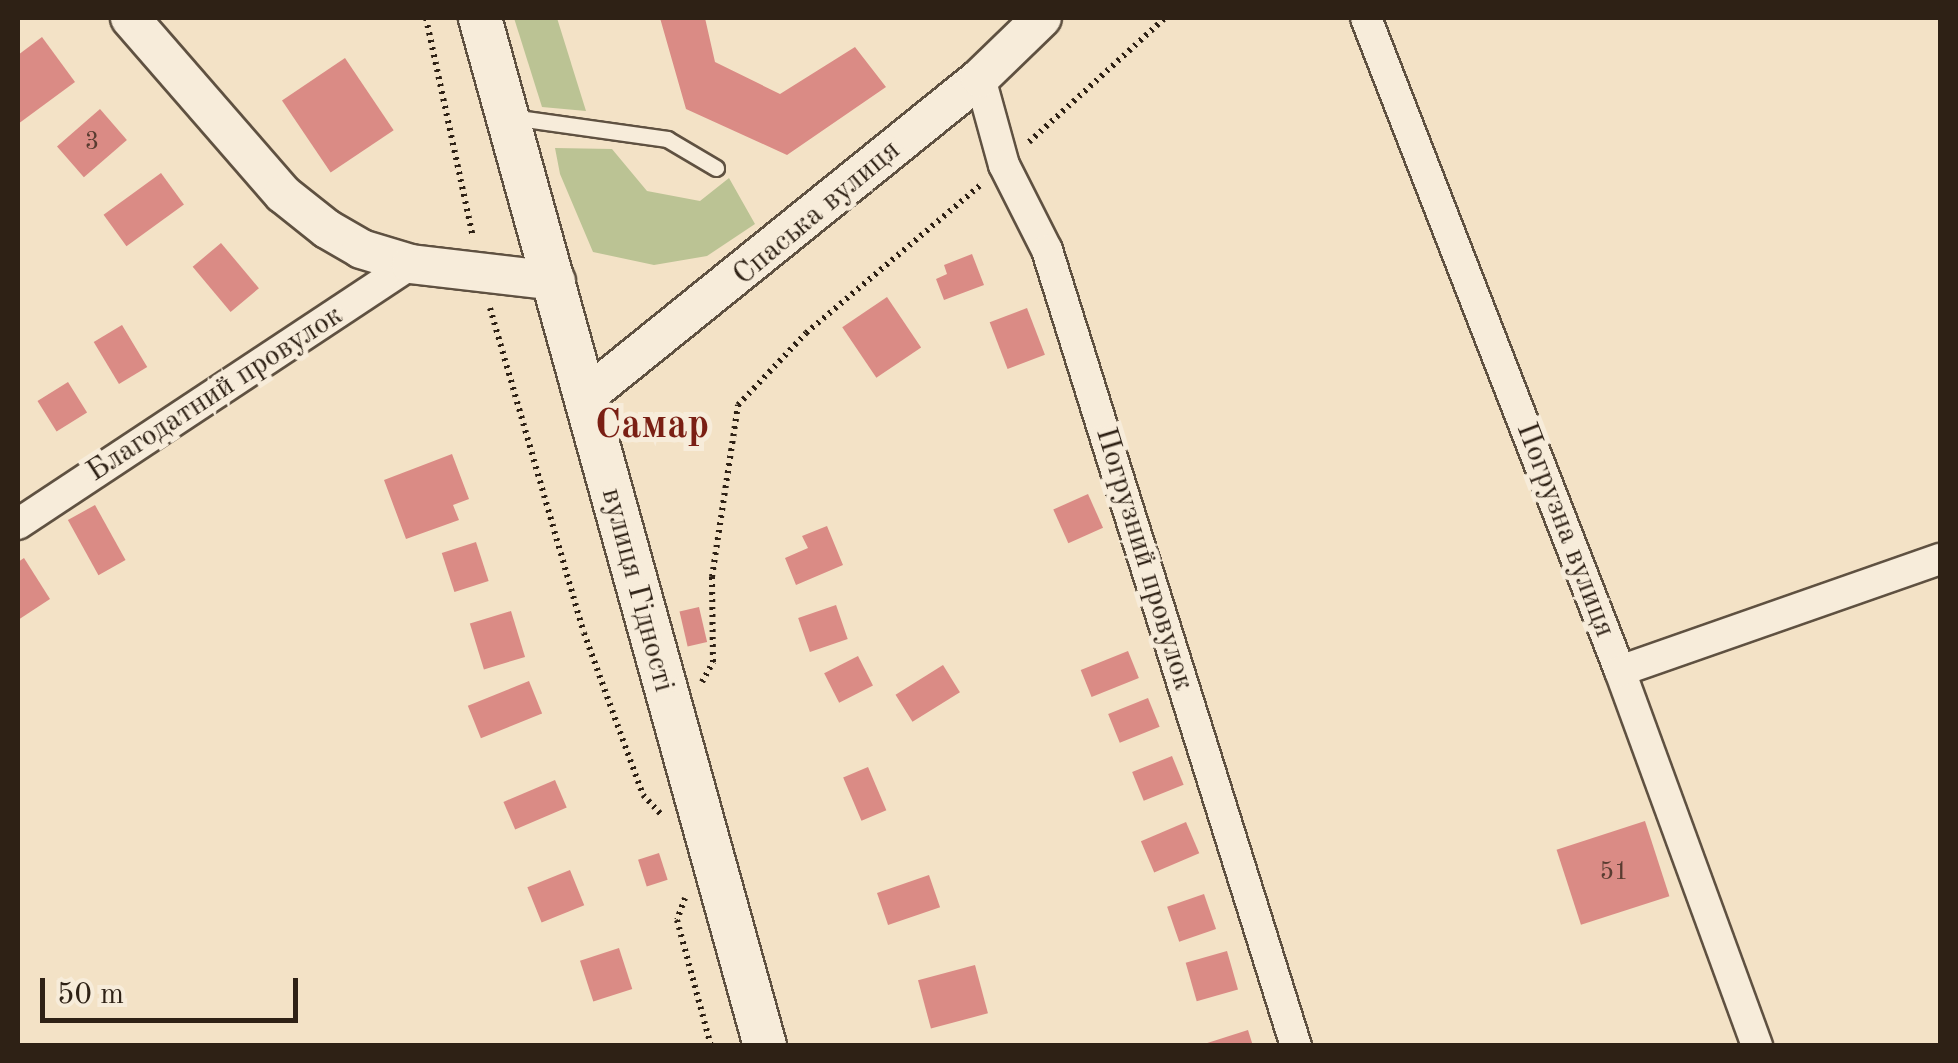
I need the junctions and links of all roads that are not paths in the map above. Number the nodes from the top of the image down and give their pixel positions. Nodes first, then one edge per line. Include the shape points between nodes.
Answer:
1 (130, 18) edge
2 (480, 18) edge
3 (1042, 18) edge
4 (1366, 18) edge
5 (980, 78) junction
6 (511, 117) junction
7 (716, 168) dead end
8 (412, 264) junction
9 (556, 281) junction
10 (584, 398) junction
11 (18, 524) edge
12 (1940, 558) edge
13 (1620, 671) junction
14 (765, 1046) edge
15 (1296, 1046) edge
16 (1757, 1046) edge

1 - 8 street via 283,194 361,249
2 - 6 main road, вулиця Гідності
3 - 5 street, Спаська вулиця
4 - 13 street, Погрузна вулиця
5 - 10 street, Спаська вулиця
5 - 15 street, Погрузний провулок via 1004,165 1047,250
6 - 7 lane via 667,139
6 - 9 main road, вулиця Гідності
8 - 9 street
8 - 11 street, Благодатний провулок
9 - 10 main road, вулиця Гідності
10 - 14 main road, вулиця Гідності
12 - 13 street
13 - 16 street, Погрузна вулиця

